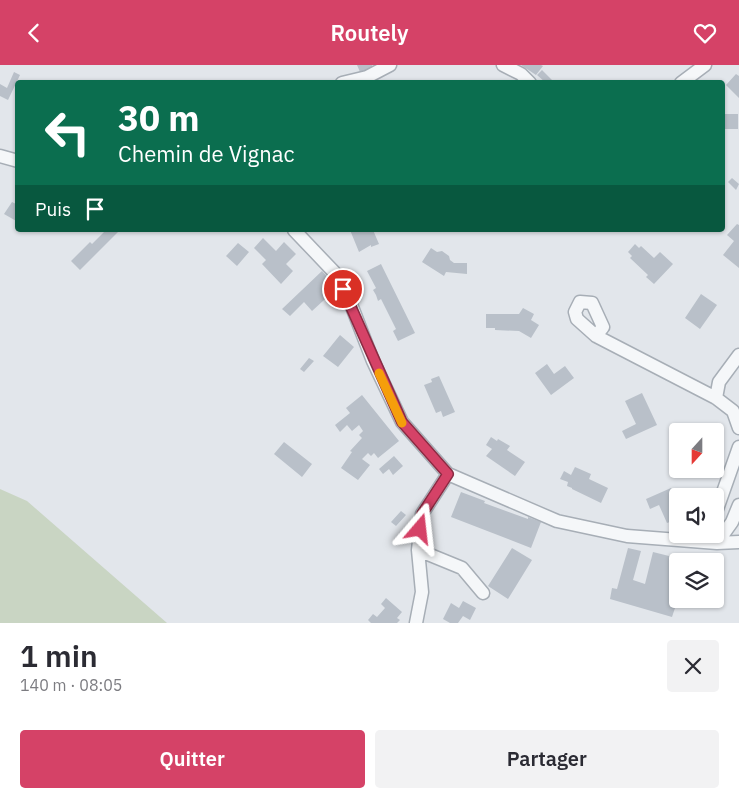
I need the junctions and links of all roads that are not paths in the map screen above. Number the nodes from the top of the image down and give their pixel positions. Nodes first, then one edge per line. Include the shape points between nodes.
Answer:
1 (390, 65) edge
2 (502, 65) edge
3 (705, 65) edge
4 (354, 80) edge
5 (528, 80) edge
6 (686, 80) edge
7 (0, 156) edge
8 (15, 160) edge
9 (296, 232) edge
10 (596, 335) dead end
11 (739, 355) edge
12 (716, 398) junction
13 (739, 428) edge
14 (739, 447) edge
15 (448, 474) junction
16 (724, 489) edge
17 (739, 505) edge
18 (724, 533) edge
19 (669, 540) edge
20 (739, 542) edge
21 (724, 543) edge
22 (418, 550) junction
23 (483, 593) dead end
24 (416, 623) edge

1 - 4 street
2 - 5 street
3 - 6 street
7 - 8 street
9 - 15 street via 334,272 402,422
10 - 12 street
11 - 12 street via 719,382
12 - 13 street via 733,411
14 - 16 street
15 - 19 street via 557,521 628,537
15 - 22 street via 422,514
17 - 18 street
20 - 21 street
22 - 23 street via 462,567
22 - 24 street via 422,592

